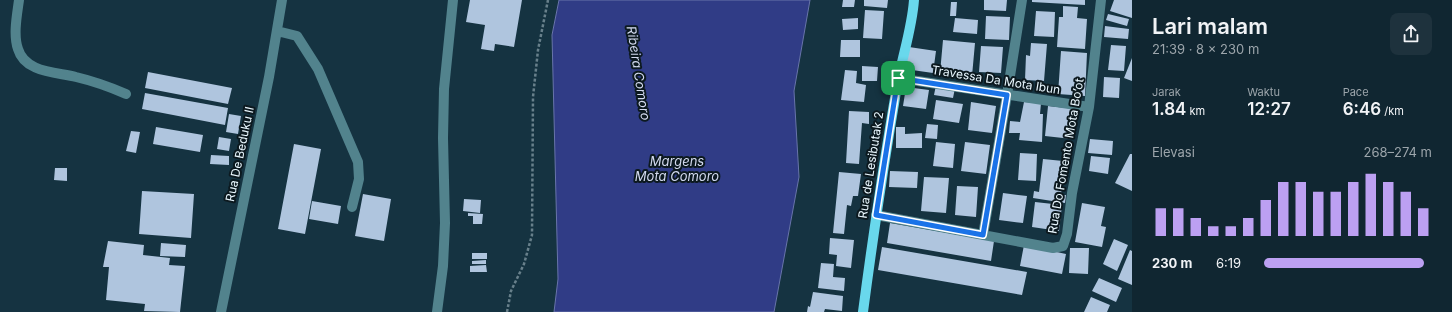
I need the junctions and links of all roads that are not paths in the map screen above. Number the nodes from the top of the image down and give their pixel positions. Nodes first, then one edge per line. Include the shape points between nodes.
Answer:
1 (19, 0) edge
2 (282, 0) edge
3 (453, 0) edge
4 (914, 0) edge
5 (1022, 0) edge
6 (1101, 0) edge
7 (277, 31) junction
8 (898, 78) junction
9 (126, 94) dead end
10 (1007, 95) junction
11 (1089, 107) junction
12 (352, 207) dead end
13 (876, 215) junction
14 (983, 235) junction
15 (221, 312) edge
16 (437, 312) edge
17 (864, 312) edge

1 - 9 street via 16,42 22,59 56,74 75,76
2 - 7 street, Rua De Beduku II
3 - 16 street via 442,138 444,266
4 - 8 main road, Rua de Lesibutak 2
5 - 10 street
6 - 11 street, Rua Do Fomento Mota Bo’ot
7 - 12 street via 297,36 318,68 358,162 359,179
7 - 15 street, Rua De Beduku II
8 - 10 street, Travessa Da Mota Ibun
8 - 13 main road, Rua de Lesibutak 2
10 - 11 street, Travessa Da Mota Ibun
10 - 14 street
11 - 14 street, Rua Do Fomento Mota Bo’ot via 1063,246 1053,248
13 - 14 street, Rua Do Fomento Mota Bo’ot
13 - 17 main road, Rua de Lesibutak 2

